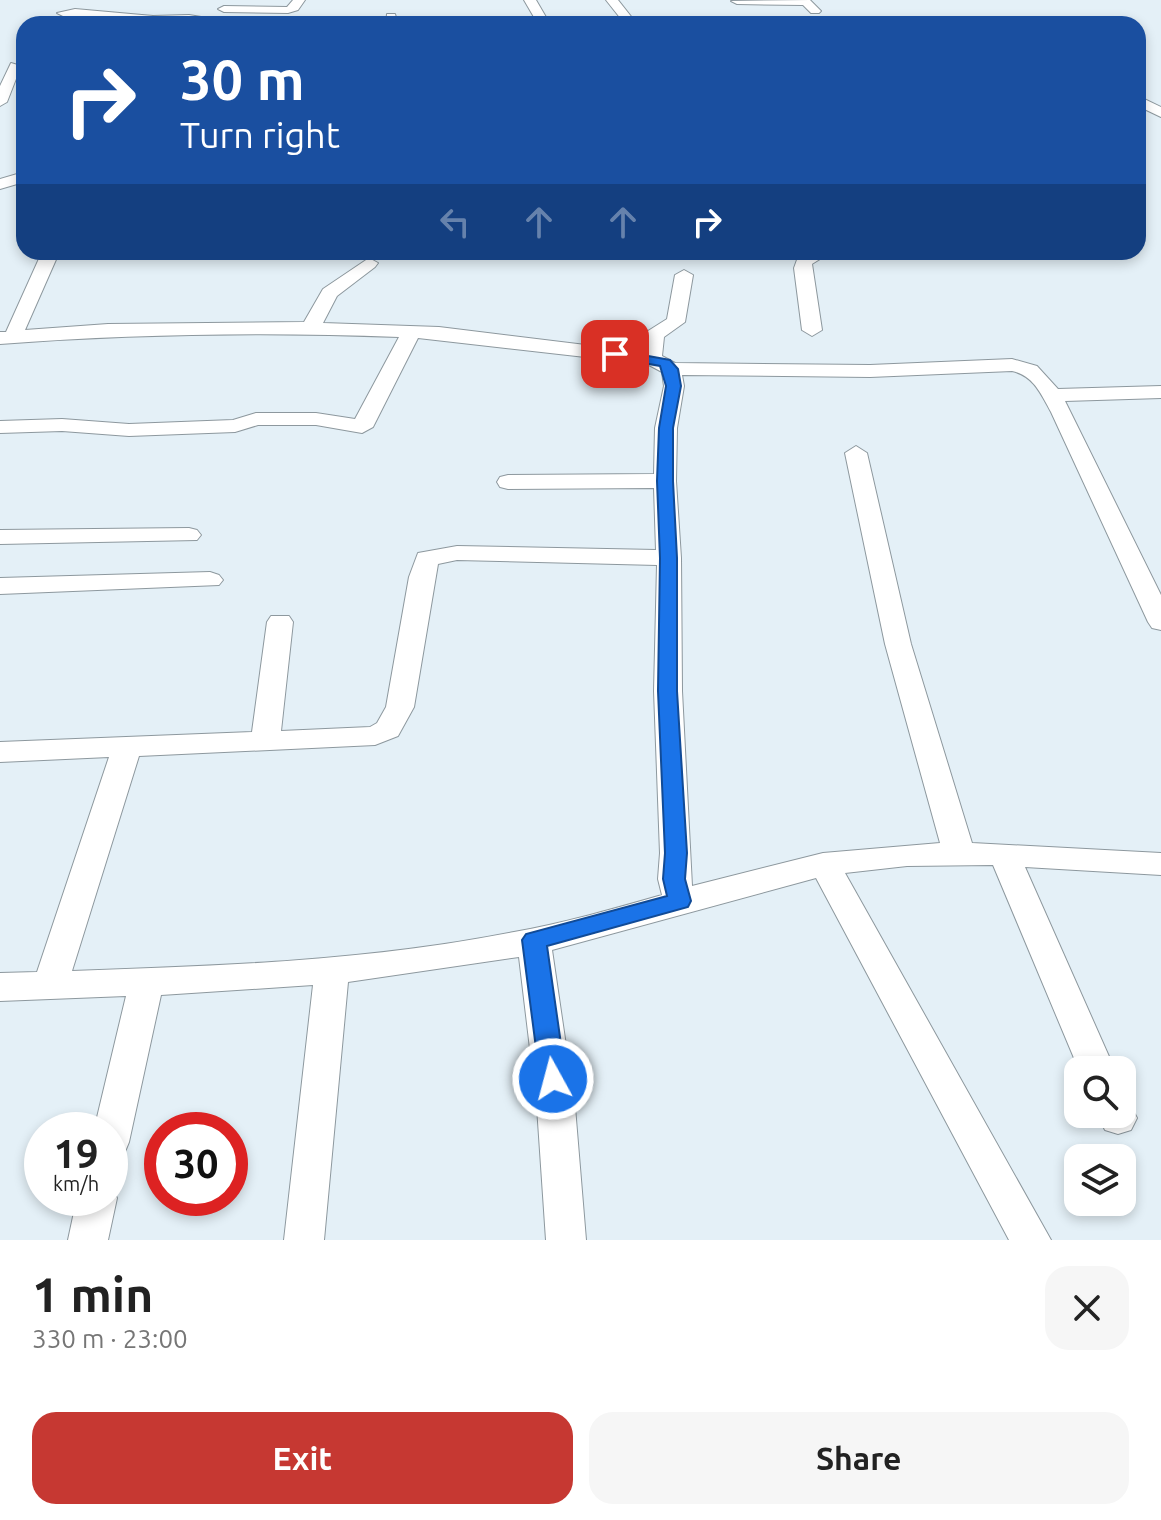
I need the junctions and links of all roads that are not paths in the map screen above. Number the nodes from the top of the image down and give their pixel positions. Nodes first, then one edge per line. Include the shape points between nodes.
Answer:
1 (299, 0) edge
2 (612, 0) edge
3 (736, 5) edge
4 (68, 9) edge
5 (224, 9) dead end
6 (815, 11) dead end
7 (142, 16) edge
8 (625, 16) edge
9 (16, 73) edge
10 (1146, 98) edge
11 (0, 102) edge
12 (1161, 113) edge
13 (46, 260) edge
14 (810, 260) edge
15 (369, 263) dead end
16 (684, 275) dead end
17 (311, 328) junction
18 (812, 330) dead end
19 (411, 332) junction
20 (6, 338) edge
21 (661, 364) junction
22 (1161, 392) edge
23 (1052, 395) junction
24 (0, 427) edge
25 (856, 453) dead end
26 (665, 481) junction
27 (508, 482) dead end
28 (189, 535) dead end
29 (0, 537) edge
30 (669, 558) junction
31 (210, 580) dead end
32 (0, 586) edge
33 (280, 622) dead end
34 (1161, 622) edge
35 (265, 742) junction
36 (127, 746) junction
37 (0, 752) edge
38 (1004, 855) junction
39 (960, 856) junction
40 (1161, 864) edge
41 (825, 865) junction
42 (680, 901) junction
43 (534, 940) junction
44 (332, 968) junction
45 (147, 981) junction
46 (50, 985) junction
47 (0, 987) edge
48 (1091, 1056) edge
49 (117, 1112) edge
50 (93, 1216) edge
51 (88, 1240) edge
52 (304, 1240) edge
53 (566, 1240) edge
54 (1031, 1240) edge

1 - 5 street via 288,10
2 - 8 street
3 - 6 street via 806,2
4 - 7 street
9 - 11 street
10 - 12 street
13 - 20 street
14 - 18 street via 803,268
15 - 17 street via 329,293
16 - 21 street via 676,322 655,335
17 - 19 street
17 - 20 street via 154,329
19 - 21 street
19 - 24 street via 362,427 302,419 129,430
21 - 23 street via 870,371 1012,365 1033,370
21 - 26 street via 674,386 666,428
22 - 23 street
23 - 34 street
25 - 39 street via 898,644
26 - 27 street
26 - 30 street
28 - 29 street
30 - 35 street via 457,553 427,558 400,707 388,729 357,738
30 - 42 street via 674,879
31 - 32 street
33 - 35 street
35 - 36 street
36 - 37 street
36 - 46 street
38 - 39 street
38 - 40 street
38 - 48 street
39 - 41 street
41 - 42 street
41 - 54 street
42 - 43 street
43 - 44 street
43 - 53 street via 556,1107
44 - 45 street via 249,978
44 - 52 street
45 - 46 street
45 - 49 street
46 - 47 street
50 - 51 street

